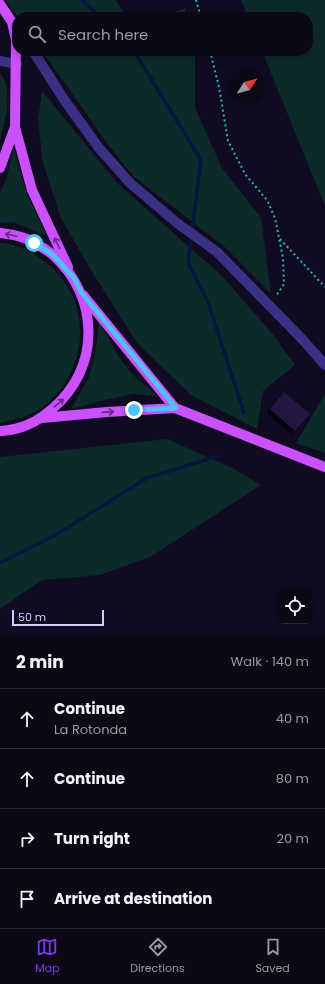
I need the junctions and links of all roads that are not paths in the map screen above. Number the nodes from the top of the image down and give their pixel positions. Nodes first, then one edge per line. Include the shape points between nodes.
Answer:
1 (0, 4) edge
2 (12, 23) edge
3 (17, 56) edge
4 (35, 56) edge
5 (0, 61) edge
6 (17, 64) junction
7 (15, 127) junction
8 (0, 168) edge
9 (0, 233) edge
10 (74, 278) junction
11 (81, 292) junction
12 (325, 365) edge
13 (176, 408) junction
14 (42, 418) junction
15 (0, 431) edge
16 (325, 468) edge

1 - 2 main road
3 - 6 main road
4 - 12 street via 99,148 130,183 217,252
5 - 6 street
6 - 7 main road
7 - 8 main road
10 -> 7 main road via 32,190
10 -> 9 main road via 52,254 24,238
10 - 11 main road
11 - 13 main road
14 -> 11 main road via 64,400 80,376 88,348 88,319
14 -> 13 main road
13 - 16 main road
14 - 15 main road via 16,429

